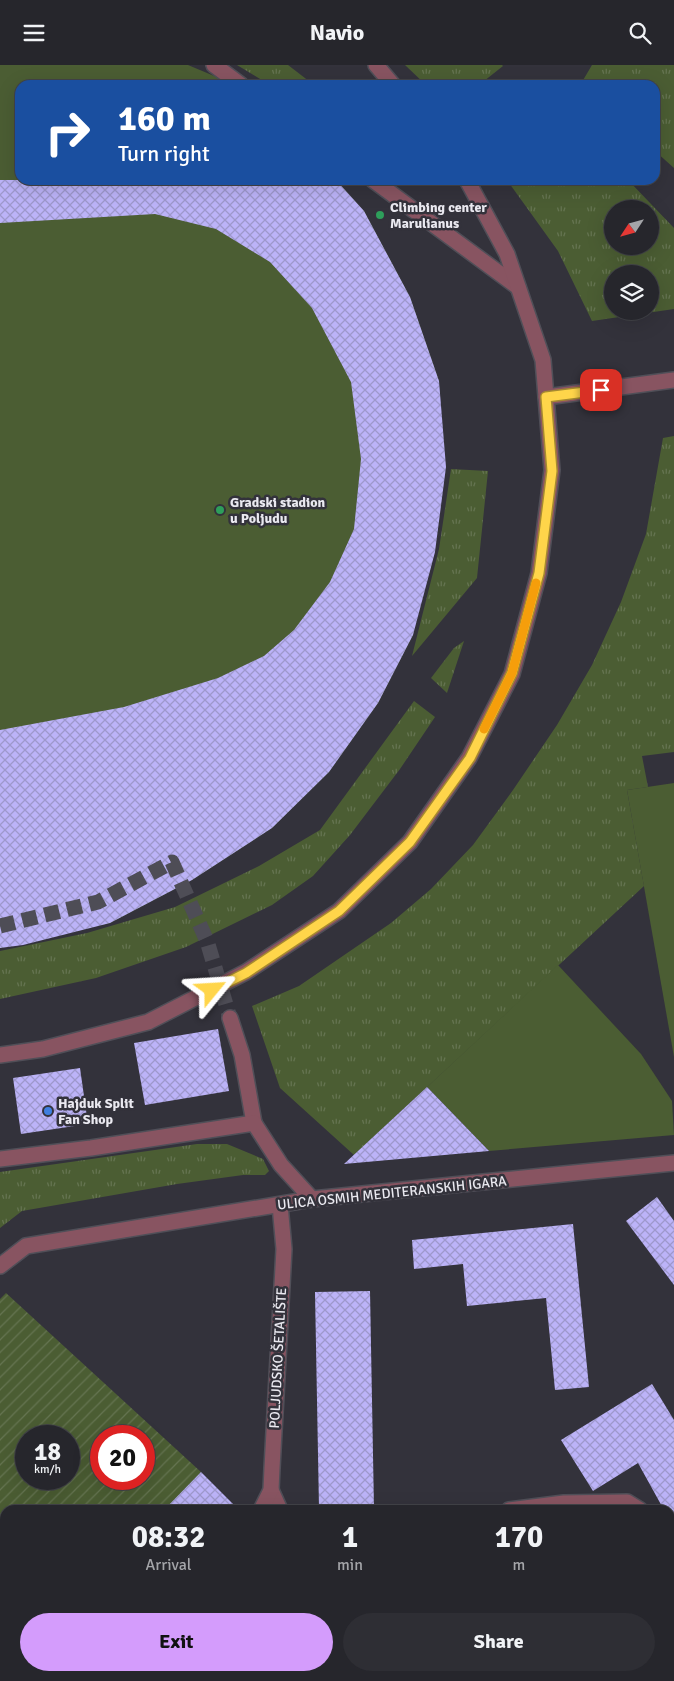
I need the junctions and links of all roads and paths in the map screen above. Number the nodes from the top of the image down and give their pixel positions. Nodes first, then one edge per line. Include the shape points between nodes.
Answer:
1 (214, 65) edge
2 (376, 65) edge
3 (234, 80) edge
4 (389, 80) edge
5 (380, 185) edge
6 (470, 185) edge
7 (518, 287) junction
8 (674, 380) edge
9 (546, 397) junction
10 (230, 1018) tunnel mouth
11 (0, 1055) edge
12 (254, 1123) junction
13 (0, 1159) edge
14 (674, 1163) edge
15 (312, 1199) junction
16 (280, 1205) junction
17 (0, 1266) edge
18 (270, 1490) junction
19 (263, 1505) edge
20 (278, 1505) edge
21 (548, 1505) edge
22 (632, 1505) edge

1 - 3 street
2 - 4 street
5 - 7 street
6 - 7 street via 507,254
7 - 9 street via 543,360
8 - 9 street
9 - 11 street via 552,471 539,573 512,673 470,758 410,842 339,911 246,973 148,1023 43,1049
10 - 12 street via 242,1055
12 - 13 street
12 - 15 street via 281,1165
14 - 15 street, ULICA OSMIH MEDITERANSKIH IGARA
15 - 16 street, ULICA OSMIH MEDITERANSKIH IGARA
16 - 17 street, ULICA OSMIH MEDITERANSKIH IGARA via 26,1246
16 - 18 street, POLJUDSKO ŠETALIŠTE via 284,1249
18 - 19 street, POLJUDSKO ŠETALIŠTE
18 - 20 street
21 - 22 street via 627,1502

